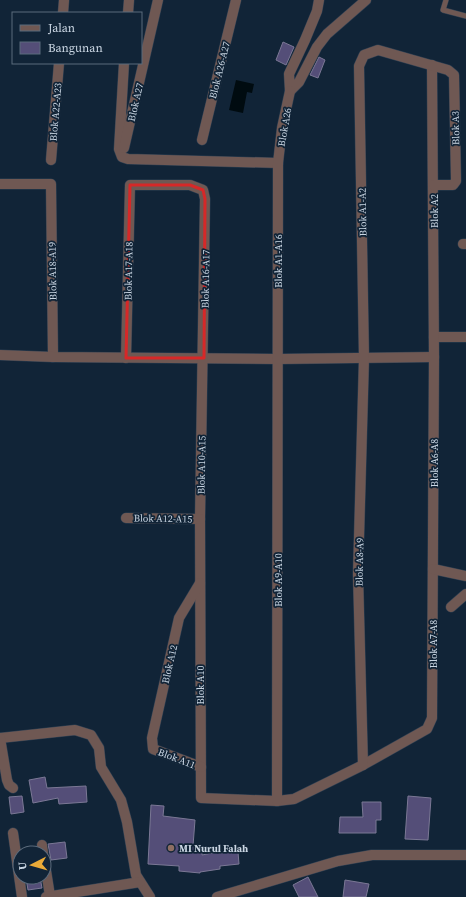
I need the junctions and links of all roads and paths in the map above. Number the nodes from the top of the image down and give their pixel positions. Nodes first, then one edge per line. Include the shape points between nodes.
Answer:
1 (64, 0) edge
2 (128, 0) edge
3 (158, 0) edge
4 (236, 0) edge
5 (319, 0) edge
6 (366, 0) edge
7 (446, 0) edge
8 (63, 12) edge
9 (128, 12) edge
10 (466, 16) edge
11 (306, 40) junction
12 (317, 47) junction
13 (59, 64) edge
14 (124, 64) edge
15 (432, 65) junction
16 (290, 91) junction
17 (202, 140) dead end
18 (120, 153) junction
19 (52, 160) dead end
20 (278, 163) junction
21 (0, 184) edge
22 (434, 185) junction
23 (205, 199) joint
24 (434, 337) junction
25 (466, 337) edge
26 (0, 355) edge
27 (434, 357) junction
28 (53, 358) junction
29 (126, 358) junction
30 (204, 358) junction
31 (364, 358) junction
32 (278, 359) junction
33 (126, 518) dead end
34 (200, 519) junction
35 (433, 569) junction
36 (201, 573) joint
37 (466, 576) edge
38 (200, 584) junction
39 (466, 594) edge
40 (451, 607) dead end
41 (0, 738) edge
42 (153, 749) joint
43 (362, 765) junction
44 (200, 768) junction
45 (13, 788) dead end
46 (277, 801) junction
47 (13, 833) dead end
48 (466, 855) edge
49 (140, 882) junction
50 (47, 885) edge
51 (250, 893) edge
52 (48, 896) edge
53 (22, 897) edge
54 (150, 897) edge
55 (217, 897) edge

1 - 8 street
2 - 9 street
3 - 18 street, Blok A27
4 - 17 street, Blok A26-A27
5 - 11 street, Blok A26
6 - 12 street via 327,34
7 - 10 lane via 444,10
11 - 12 street
11 - 16 street, Blok A26 via 289,74
12 - 16 street via 299,82
13 - 19 street, Blok A22-A23
14 - 18 street
15 - 22 street, Blok A2
15 - 22 street, Blok A3 via 448,70 454,75 456,182 453,185
15 - 31 street, Blok A1-A2 via 378,50 364,55 359,66
16 - 20 street, Blok A26
18 - 20 street via 128,159
20 - 32 street, Blok A1-A16
21 - 28 street, Blok A18-A19 via 51,184
22 - 24 street, Blok A2
23 - 29 street, Blok A17-A18 via 203,190 190,184 130,184
23 - 30 street, Blok A16-A17
24 - 25 street
24 - 27 street, Blok A2
26 - 28 street
27 - 31 street
27 - 35 street, Blok A6-A8
28 - 29 street
29 - 30 street
30 - 32 street
30 - 34 street, Blok A10-A15
31 - 32 street
31 - 43 street, Blok A8-A9 via 358,574
32 - 46 street, Blok A9-A10
33 - 34 street, Blok A12-A15
34 - 36 street, Blok A10-A15
35 - 37 street
35 - 43 street, Blok A7-A8 via 432,718 428,729
36 - 38 street, Blok A10
38 - 42 street, Blok A12 via 179,618 152,738
38 - 44 street, Blok A10
39 - 40 street
41 - 45 street via 7,780
41 - 49 street via 75,730 91,735 99,748 101,767 121,800 136,875
42 - 44 street, Blok A11
43 - 46 street via 294,799
44 - 46 street, Blok A10 via 200,798
47 - 53 street
48 - 51 street via 372,855 338,861
49 - 52 street
49 - 54 street
50 - 52 street
51 - 55 street

